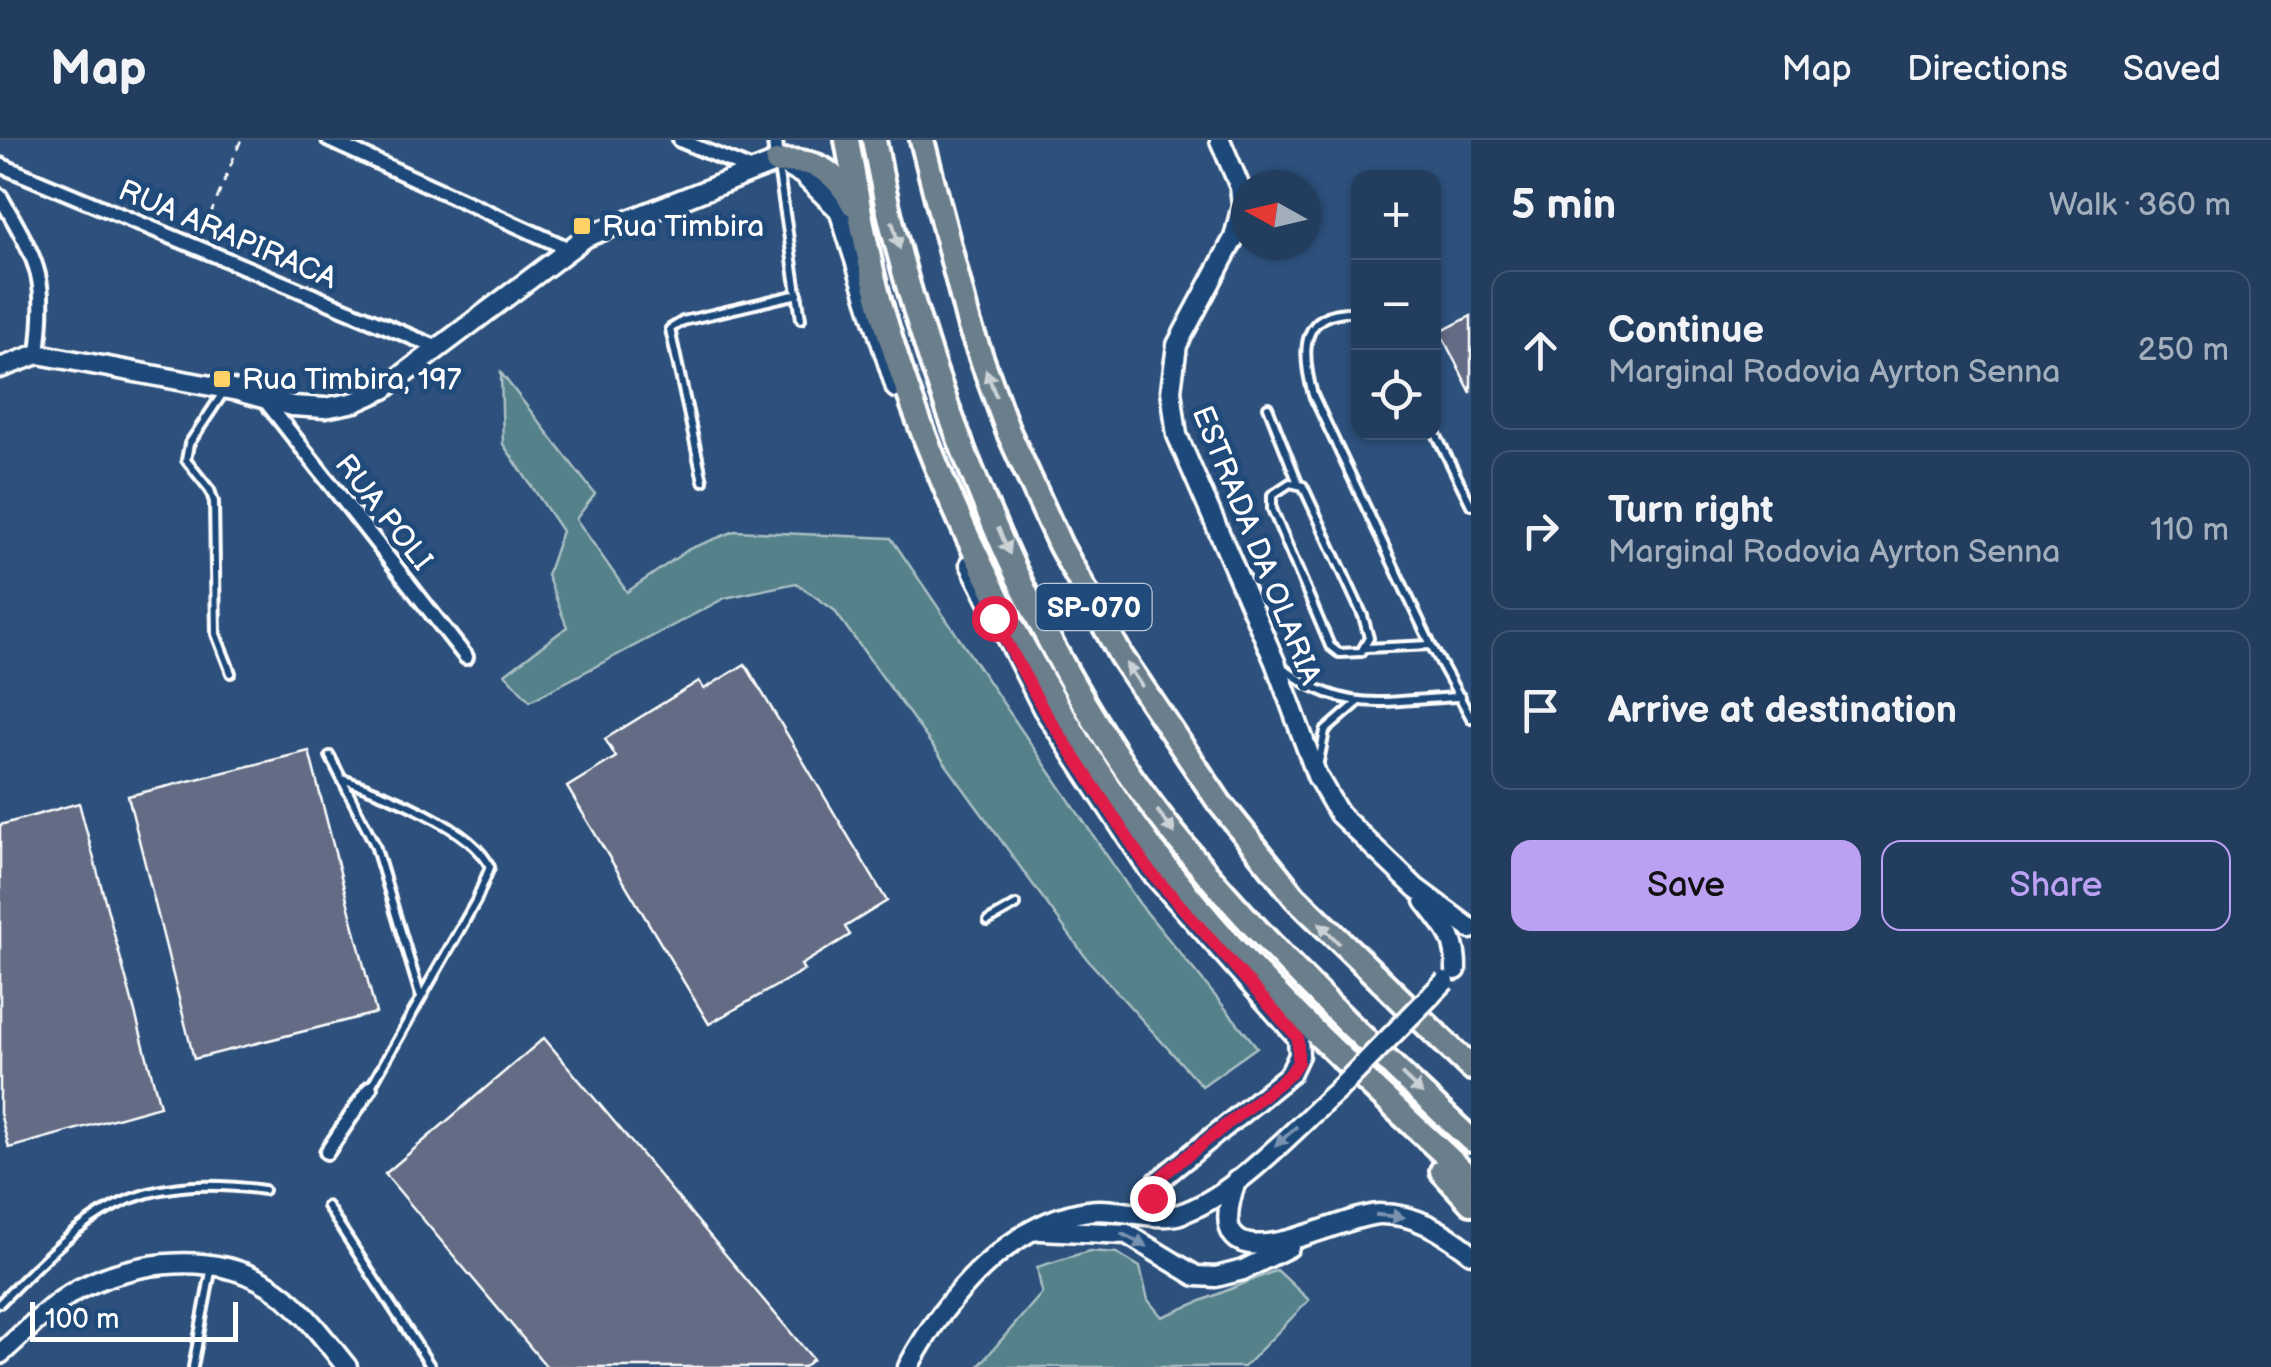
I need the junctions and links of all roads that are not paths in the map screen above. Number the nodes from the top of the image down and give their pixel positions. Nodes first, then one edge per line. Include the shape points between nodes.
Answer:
1 (328, 140) edge
2 (680, 140) edge
3 (795, 140) edge
4 (847, 140) edge
5 (874, 140) edge
6 (922, 140) edge
7 (1220, 140) edge
8 (776, 151) edge
9 (0, 165) edge
10 (752, 170) junction
11 (0, 196) edge
12 (861, 221) junction
13 (569, 249) junction
14 (798, 294) junction
15 (1351, 312) edge
16 (802, 319) dead end
17 (438, 348) junction
18 (38, 354) junction
19 (0, 368) edge
20 (225, 389) junction
21 (264, 399) junction
22 (1268, 407) dead end
23 (1439, 440) edge
24 (703, 482) dead end
25 (1299, 484) junction
26 (1471, 505) edge
27 (1432, 645) junction
28 (1366, 648) junction
29 (466, 656) dead end
30 (1275, 662) junction
31 (231, 673) dead end
32 (1461, 697) junction
33 (1357, 704) junction
34 (1471, 718) edge
35 (330, 756) dead end
36 (1317, 776) junction
37 (345, 780) junction
38 (1416, 888) junction
39 (1016, 905) dead end
40 (988, 921) dead end
41 (1471, 929) edge
42 (1458, 974) edge
43 (420, 996) junction
44 (1471, 1068) edge
45 (370, 1088) joint
46 (1373, 1088) junction
47 (1471, 1140) edge
48 (327, 1152) dead end
49 (1471, 1179) edge
50 (1236, 1181) junction
51 (264, 1190) dead end
52 (1471, 1202) edge
53 (327, 1206) dead end
54 (1158, 1213) junction
55 (1039, 1230) junction
56 (1304, 1239) junction
57 (1471, 1253) edge
58 (212, 1265) junction
59 (0, 1303) edge
60 (0, 1354) edge
61 (194, 1367) edge
62 (347, 1367) edge
63 (431, 1367) edge
64 (908, 1367) edge

1 - 13 street
2 - 10 street
3 - 8 highway
4 - 12 highway
5 -> 47 highway, SP-070 via 944,396 1036,612 1088,705 1165,822 1280,956
44 -> 6 highway, SP-070 via 1295,897 1219,802 1121,656 1008,430 970,324
7 - 30 street, ESTRADA DA OLARIA via 1240,186 1239,223 1177,345 1171,407
8 - 10 street
8 - 12 highway via 835,176
8 - 14 lane
8 - 54 street via 828,195 846,223 906,416 994,618 1043,709 1149,870 1298,1038 1298,1062 1290,1074 1157,1182 1152,1198
9 - 17 street, RUA ARAPIRACA
10 - 13 street via 586,236
11 - 18 street via 39,268 44,300
12 - 46 highway via 896,353 947,485 1038,674 1198,906
13 - 17 street
14 - 16 lane
14 - 24 lane via 670,329
15 - 27 lane via 1323,318 1304,344 1303,359 1313,394
17 - 21 street via 356,402 325,408
18 - 19 street
18 - 20 street
20 - 21 street
20 - 31 lane via 189,444 186,460 214,502 216,634
21 - 29 street, RUA POLI
22 - 25 lane
23 - 26 lane
25 - 28 lane via 1364,616
25 - 28 lane via 1276,490 1272,510 1330,646 1347,654
27 - 28 lane
27 - 32 lane
30 - 33 lane via 1314,688
30 - 36 street, ESTRADA DA OLARIA
32 - 33 lane
32 - 34 lane
33 - 36 lane via 1325,730
35 - 37 lane
36 - 38 street, ESTRADA DA OLARIA via 1339,814
37 - 43 lane via 375,845
37 - 43 lane via 458,834 490,867
38 - 41 street, ESTRADA DA OLARIA
38 - 42 street, ESTRADA DA OLARIA via 1451,932
39 - 40 lane
42 -> 50 street, bridge
43 - 45 lane
45 - 48 street
46 - 49 highway
46 - 52 highway
50 - 54 street via 1178,1214
50 - 56 street via 1228,1208 1243,1240 1272,1246
51 - 59 lane via 170,1186 125,1198 64,1241
53 - 63 lane
54 - 55 street via 1087,1211
55 -> 56 street via 1127,1234 1180,1270 1216,1277 1266,1261
55 - 64 street via 963,1288
56 -> 57 street via 1358,1216 1398,1214 1428,1224
58 - 60 street via 147,1268 81,1288
58 - 61 lane
58 - 62 street via 268,1285

